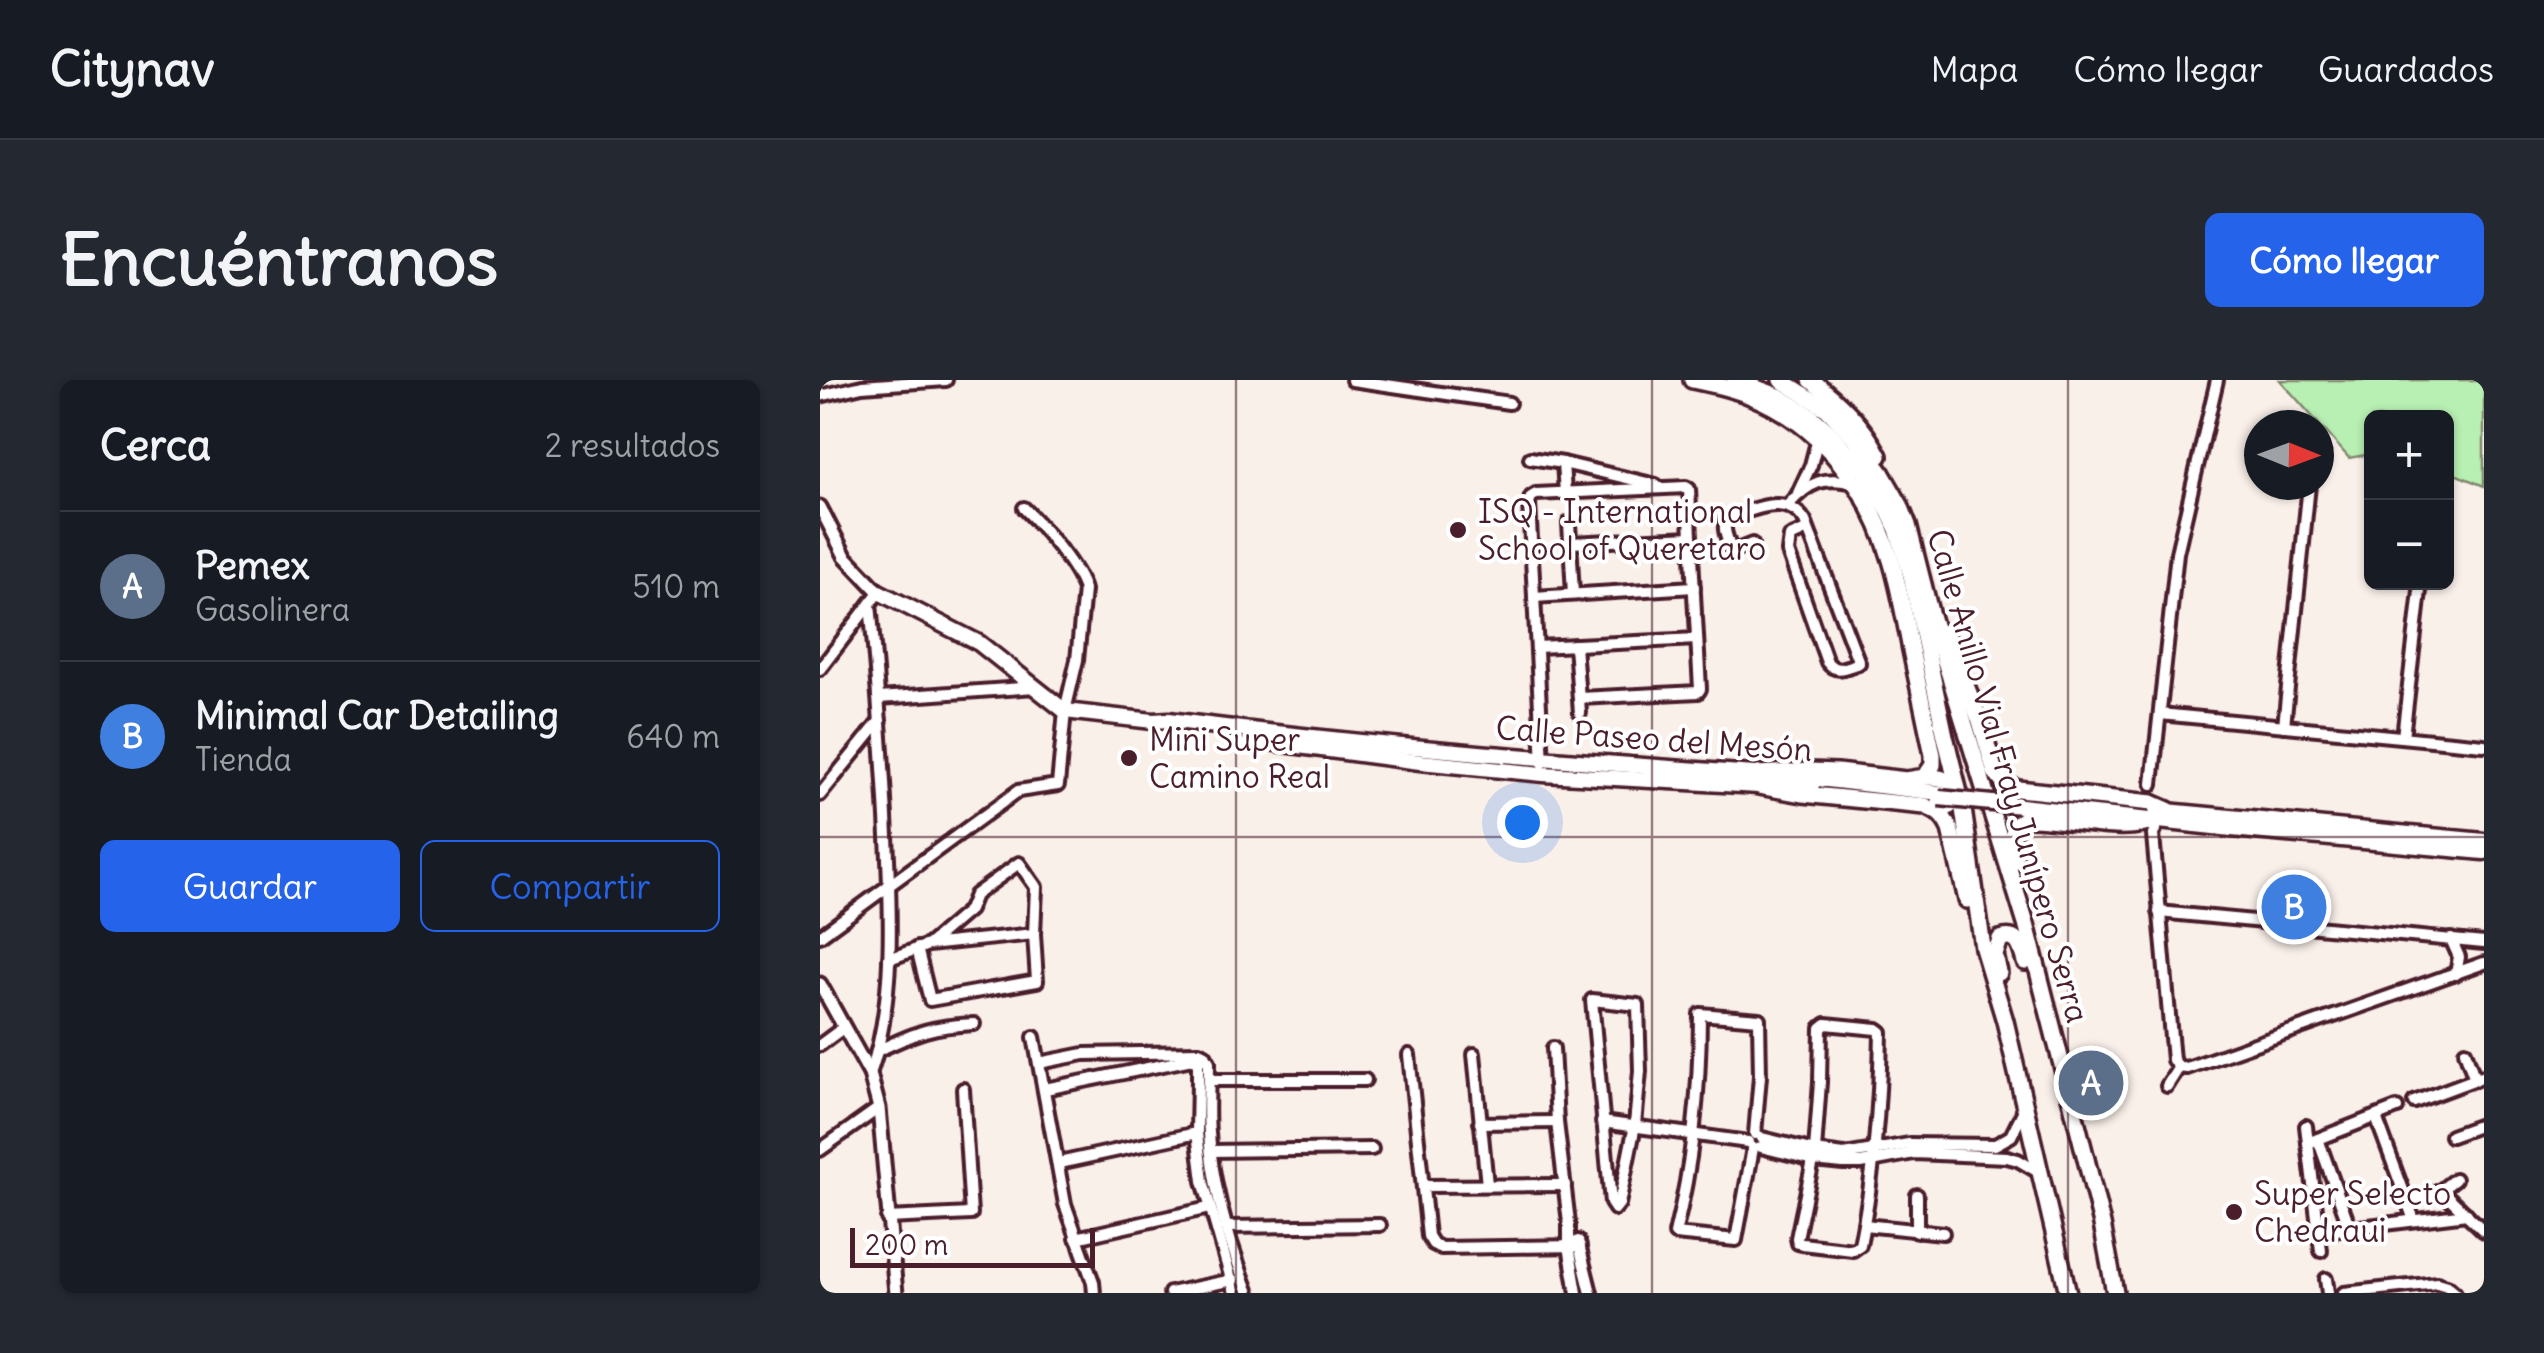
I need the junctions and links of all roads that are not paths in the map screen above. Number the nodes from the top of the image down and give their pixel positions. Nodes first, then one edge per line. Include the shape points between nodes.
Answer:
1 (946, 380) edge
2 (1352, 380) edge
3 (1692, 380) edge
4 (1735, 380) edge
5 (1781, 380) edge
6 (1811, 380) edge
7 (2217, 380) edge
8 (862, 383) edge
9 (820, 396) edge
10 (1508, 404) dead end
11 (1818, 438) junction
12 (1530, 458) dead end
13 (1563, 463) junction
14 (1856, 484) junction
15 (1668, 487) junction
16 (1565, 494) junction
17 (1798, 495) junction
18 (2307, 500) edge
19 (1788, 505) junction
20 (1900, 505) junction
21 (820, 507) edge
22 (1024, 508) dead end
23 (1570, 523) dead end
24 (1808, 529) junction
25 (1690, 537) junction
26 (1571, 543) junction
27 (1752, 544) dead end
28 (1919, 565) junction
29 (1694, 587) junction
30 (2420, 590) edge
31 (1573, 594) junction
32 (1534, 597) junction
33 (875, 598) junction
34 (1697, 639) junction
35 (1576, 645) junction
36 (1537, 647) junction
37 (1911, 651) junction
38 (821, 665) edge
39 (1036, 687) junction
40 (880, 698) junction
41 (1580, 698) junction
42 (1065, 711) junction
43 (1580, 714) dead end
44 (2160, 714) junction
45 (881, 720) junction
46 (2284, 726) junction
47 (1945, 736) junction
48 (2403, 737) junction
49 (2484, 745) edge
50 (1543, 766) junction
51 (1925, 777) junction
52 (1758, 780) junction
53 (2152, 784) dead end
54 (820, 796) edge
55 (1938, 801) junction
56 (2156, 816) junction
57 (2484, 841) edge
58 (2459, 844) junction
59 (2484, 852) edge
60 (890, 885) junction
61 (2160, 912) junction
62 (2026, 924) junction
63 (1034, 934) junction
64 (820, 936) edge
65 (2451, 940) junction
66 (2484, 943) edge
67 (922, 947) junction
68 (1983, 948) junction
69 (890, 959) junction
70 (2484, 963) edge
71 (2456, 974) junction
72 (820, 984) edge
73 (2006, 1021) junction
74 (974, 1024) dead end
75 (843, 1028) junction
76 (1034, 1037) dead end
77 (820, 1045) edge
78 (1553, 1048) dead end
79 (878, 1050) junction
80 (2465, 1051) dead end
81 (1474, 1054) dead end
82 (1410, 1055) dead end
83 (1202, 1059) junction
84 (2060, 1060) junction
85 (1039, 1063) junction
86 (2179, 1067) junction
87 (870, 1074) junction
88 (2480, 1078) edge
89 (1209, 1080) junction
90 (1365, 1080) dead end
91 (2167, 1086) dead end
92 (963, 1089) dead end
93 (1045, 1089) junction
94 (2414, 1102) dead end
95 (2026, 1107) junction
96 (879, 1108) junction
97 (2396, 1108) dead end
98 (2379, 1116) junction
99 (1557, 1122) junction
100 (1602, 1122) junction
101 (1480, 1123) junction
102 (2484, 1124) edge
103 (1635, 1125) junction
104 (2306, 1126) dead end
105 (1198, 1133) junction
106 (1695, 1134) junction
107 (2451, 1136) dead end
108 (2004, 1141) junction
109 (2313, 1141) junction
110 (1756, 1142) junction
111 (1372, 1149) dead end
112 (1952, 1149) junction
113 (820, 1150) edge
114 (1210, 1151) junction
115 (1875, 1155) junction
116 (1814, 1156) junction
117 (2007, 1157) junction
118 (1059, 1162) junction
119 (2041, 1173) junction
120 (2455, 1179) dead end
121 (1209, 1180) junction
122 (1487, 1185) junction
123 (1423, 1186) junction
124 (1564, 1186) junction
125 (2441, 1190) junction
126 (1917, 1195) dead end
127 (2411, 1200) junction
128 (1210, 1208) junction
129 (2466, 1214) junction
130 (888, 1218) junction
131 (2414, 1220) junction
132 (1380, 1225) dead end
133 (1864, 1225) junction
134 (1226, 1227) junction
135 (2350, 1228) junction
136 (1917, 1230) junction
137 (2484, 1231) edge
138 (2319, 1232) junction
139 (1944, 1233) dead end
140 (1076, 1238) junction
141 (1575, 1246) junction
142 (2321, 1252) dead end
143 (2326, 1278) dead end
144 (1233, 1280) junction
145 (1585, 1292) edge
146 (896, 1293) edge
147 (1094, 1293) edge
148 (1170, 1293) edge
149 (1235, 1293) edge
150 (1249, 1293) edge
151 (2068, 1293) edge
152 (2115, 1293) edge
153 (2328, 1293) edge
154 (2344, 1293) edge
155 (2454, 1293) edge

1 - 8 street
2 - 10 street
3 - 11 highway via 1752,396
4 - 47 highway, Calle Anillo Vial Fray Junípero Serra via 1812,416 1880,496 1911,576
5 - 20 highway, Calle Anillo Vial Fray Junípero Serra via 1843,425
6 - 20 highway via 1868,434
7 - 44 street via 2177,553
8 - 9 street
11 - 14 highway
11 - 17 street
12 - 13 street
13 - 15 street
13 - 16 street
14 - 17 street via 1826,479
14 - 37 highway via 1891,558
15 - 16 street
15 - 25 street via 1688,487
16 - 32 street via 1536,494 1529,503
17 - 19 street
18 - 46 street
19 - 24 street
19 - 27 street via 1727,518 1730,547
20 - 28 highway, Calle Anillo Vial Fray Junípero Serra
21 - 33 street
22 - 42 street via 1082,583 1077,660
23 - 26 street
24 - 24 street via 1859,663 1838,670 1827,662 1788,552 1790,537
25 - 26 street
25 - 29 street
26 - 31 street
28 - 56 highway via 2000,780 2018,789 2152,803
28 - 62 highway, Calle Anillo Vial Fray Junípero Serra
29 - 31 street
29 - 34 street
30 - 48 street
31 - 32 street
32 - 36 street
33 - 38 street
33 - 39 main road via 978,642
33 - 40 street
34 - 35 street
34 - 41 street via 1698,692
35 - 36 street
35 - 41 street
36 - 50 street
37 - 47 highway
37 - 51 highway via 1933,755
39 - 40 street
39 - 42 main road
40 - 45 street
41 - 43 street
42 - 50 main road, Calle Paseo del Mesón
42 - 60 street via 1058,785 1018,791
44 - 46 street
44 - 53 street
45 - 54 street
45 - 60 street
46 - 48 street
47 - 68 highway, Calle Anillo Vial Fray Junípero Serra
48 - 49 street
50 - 52 main road, Calle Paseo del Mesón
51 - 52 highway via 1810,770
51 - 55 highway via 1954,788 1952,804
52 - 55 highway via 1803,794 1925,806
55 - 56 main road, bridge
55 - 68 highway
56 - 58 main road
56 - 61 street
56 - 62 highway via 2130,827 2030,817 2019,822 2012,845
57 - 58 main road
58 - 59 main road
60 - 64 street
60 - 69 street
61 - 65 street
61 - 86 street
62 - 84 highway, Calle Anillo Vial Fray Junípero Serra
63 - 67 street
63 - 67 street via 1036,888 1019,863
63 - 67 street via 1038,982 930,1000
65 - 66 street
65 - 71 street via 2459,957
67 - 69 street
68 - 73 highway, Calle Anillo Vial Fray Junípero Serra
69 - 79 street
70 - 71 street
71 - 86 street
72 - 75 street
73 - 84 highway via 1995,955 1997,941 2008,937 2020,944 2048,1049
73 - 95 highway, Calle Anillo Vial Fray Junípero Serra
74 - 79 street via 921,1030
75 - 77 street
75 - 87 street
76 - 85 street
78 - 99 street
79 - 87 street
80 - 88 street
81 - 101 street
82 - 123 street
83 - 85 street via 1199,1052 1084,1054
83 - 89 street
83 - 93 street
83 - 105 street
84 - 152 highway, Calle Anillo Vial Fray Junípero Serra
85 - 93 street
86 - 91 street
87 - 96 street
88 - 94 street
89 - 90 street
89 - 114 street
92 - 130 street via 971,1214
93 - 118 street
95 - 108 street
95 - 119 highway, Calle Anillo Vial Fray Junípero Serra
96 - 113 street
96 - 130 street
97 - 98 street
98 - 109 street
98 - 127 street
99 - 101 street
99 - 124 street
100 - 103 street
100 - 103 street via 1615,1209
100 - 103 street via 1592,1000 1638,1005
101 - 122 street
102 - 107 street
103 - 106 street
104 - 109 street
105 - 118 street
105 - 121 street
106 - 110 street
106 - 110 street via 1674,1234 1736,1240
106 - 110 street via 1700,1014 1759,1019
108 - 112 street
108 - 117 street
109 - 135 street
109 - 138 street
110 - 116 street
111 - 114 street
112 - 115 street via 1910,1144
112 - 117 street
114 - 121 street
115 - 116 street via 1843,1163
115 - 116 street via 1880,1030 1826,1024
115 - 133 street
116 - 133 street via 1798,1242 1857,1249
117 - 119 street
118 - 140 street
119 - 151 highway, Calle Anillo Vial Fray Junípero Serra
120 - 125 street
121 - 128 street
121 - 134 street
122 - 123 street
122 - 124 street
123 - 141 street via 1428,1236 1440,1248
124 - 141 street
125 - 127 street
125 - 129 street
126 - 136 street
127 - 131 street
128 - 140 street
128 - 144 street
129 - 131 street
129 - 137 street
130 - 146 street
131 - 135 street
132 - 134 street
133 - 136 street
134 - 150 street
135 - 138 street
136 - 139 street
138 - 142 street
140 - 147 street
141 - 145 street
143 - 153 street
144 - 148 street
144 - 149 street
154 - 155 street via 2437,1282

